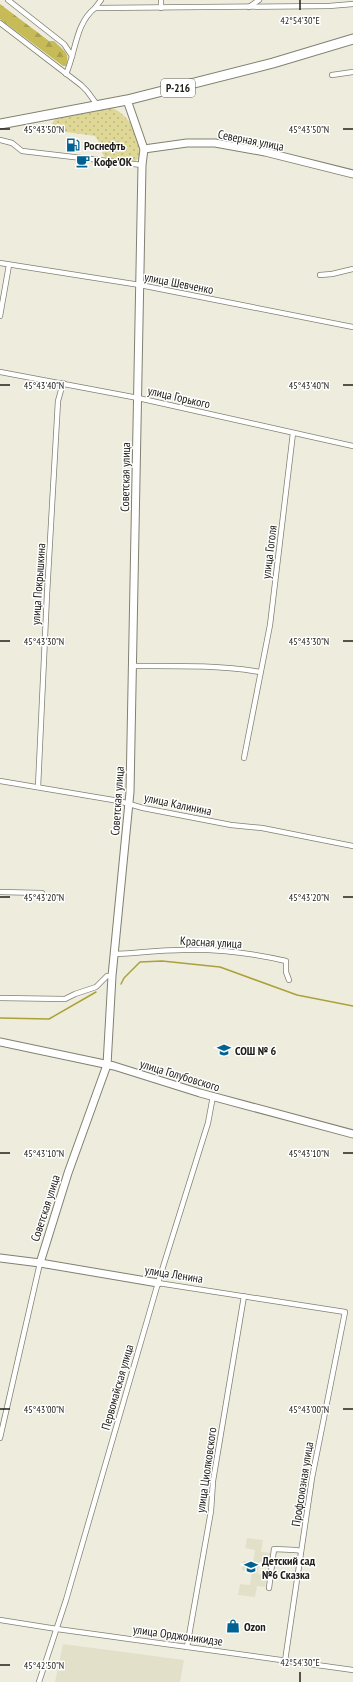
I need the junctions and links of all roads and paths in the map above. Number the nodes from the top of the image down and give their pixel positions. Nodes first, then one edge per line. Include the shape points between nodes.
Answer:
1 (8, 0) edge
2 (101, 0) edge
3 (160, 0) edge
4 (259, 0) edge
5 (353, 4) edge
6 (248, 7) junction
7 (95, 8) junction
8 (161, 8) junction
9 (0, 22) edge
10 (353, 39) edge
11 (72, 56) junction
12 (353, 72) edge
13 (66, 74) junction
14 (332, 75) dead end
15 (127, 100) junction
16 (98, 106) junction
17 (0, 124) edge
18 (0, 140) edge
19 (144, 149) junction
20 (142, 165) junction
21 (353, 174) edge
22 (0, 263) edge
23 (9, 265) junction
24 (353, 269) edge
25 (320, 275) dead end
26 (140, 285) junction
27 (0, 316) edge
28 (353, 327) edge
29 (0, 372) edge
30 (63, 383) junction
31 (138, 398) junction
32 (293, 433) junction
33 (353, 446) edge
34 (132, 666) junction
35 (260, 672) junction
36 (244, 758) dead end
37 (0, 781) edge
38 (38, 787) junction
39 (129, 804) junction
40 (353, 846) edge
41 (0, 892) edge
42 (42, 893) dead end
43 (115, 954) junction
44 (112, 976) junction
45 (289, 980) dead end
46 (0, 998) edge
47 (0, 1042) edge
48 (107, 1065) junction
49 (213, 1096) junction
50 (353, 1134) edge
51 (0, 1258) edge
52 (40, 1263) junction
53 (158, 1283) junction
54 (244, 1296) junction
55 (345, 1312) joint
56 (0, 1438) edge
57 (301, 1551) junction
58 (268, 1588) dead end
59 (0, 1620) edge
60 (57, 1629) junction
61 (186, 1647) junction
62 (286, 1661) junction
63 (353, 1670) edge
64 (39, 1682) edge

1 - 11 street via 64,44
2 - 7 street
3 - 8 street
4 - 6 street
5 - 6 street
6 - 8 street
7 - 8 street
7 - 11 street via 81,27
9 - 13 street
10 - 15 highway, Р-216 via 273,63
11 - 13 street
12 - 14 street
13 - 16 street via 87,91
15 - 16 highway, Р-216
15 - 19 street
16 - 17 highway, Р-216
18 - 20 street via 12,142 22,151
19 - 20 street, Советская улица
19 - 21 street, Северная улица via 187,143 215,143 265,152
20 - 26 street, Советская улица
22 - 23 street, улица Шевченко
23 - 26 street, улица Шевченко
23 - 27 street
24 - 25 street
26 - 28 street, улица Шевченко
26 - 31 street, Советская улица
29 - 30 street, улица Горького
30 - 31 street, улица Горького
30 - 38 street, улица Покрышкина via 58,401
31 - 32 street, улица Горького
31 - 34 street, Советская улица
32 - 33 street, улица Горького
32 - 35 street, улица Гоголя via 270,625
34 - 35 street via 242,669
34 - 39 street, Советская улица
35 - 36 street, улица Гоголя
37 - 38 street, улица Калинина
38 - 39 street, улица Калинина
39 - 40 street, улица Калинина
39 - 43 street, Советская улица
41 - 42 street
43 - 44 street, Советская улица
43 - 45 street, Красная улица via 182,950 226,951 266,956 286,961
44 - 46 street via 107,976 96,987 65,999
44 - 48 street, Советская улица
47 - 48 street, улица Голубовского
48 - 49 street, улица Голубовского
48 - 52 street, Советская улица via 68,1173
49 - 50 street, улица Голубовского
49 - 53 street, Первомайская улица via 208,1123
51 - 52 street, улица Ленина
52 - 53 street, улица Ленина
52 - 56 street, Советская улица
53 - 54 street, улица Ленина
53 - 60 street, Первомайская улица
54 - 55 street, улица Ленина
54 - 61 street, улица Циолковского
55 - 57 street, Профсоюзная улица via 312,1478
57 - 58 street via 274,1549
57 - 62 street, Профсоюзная улица
59 - 60 street, улица Орджоникидзе
60 - 61 street, улица Орджоникидзе
60 - 64 street, Первомайская улица
61 - 62 street, улица Орджоникидзе
62 - 63 street, улица Орджоникидзе

